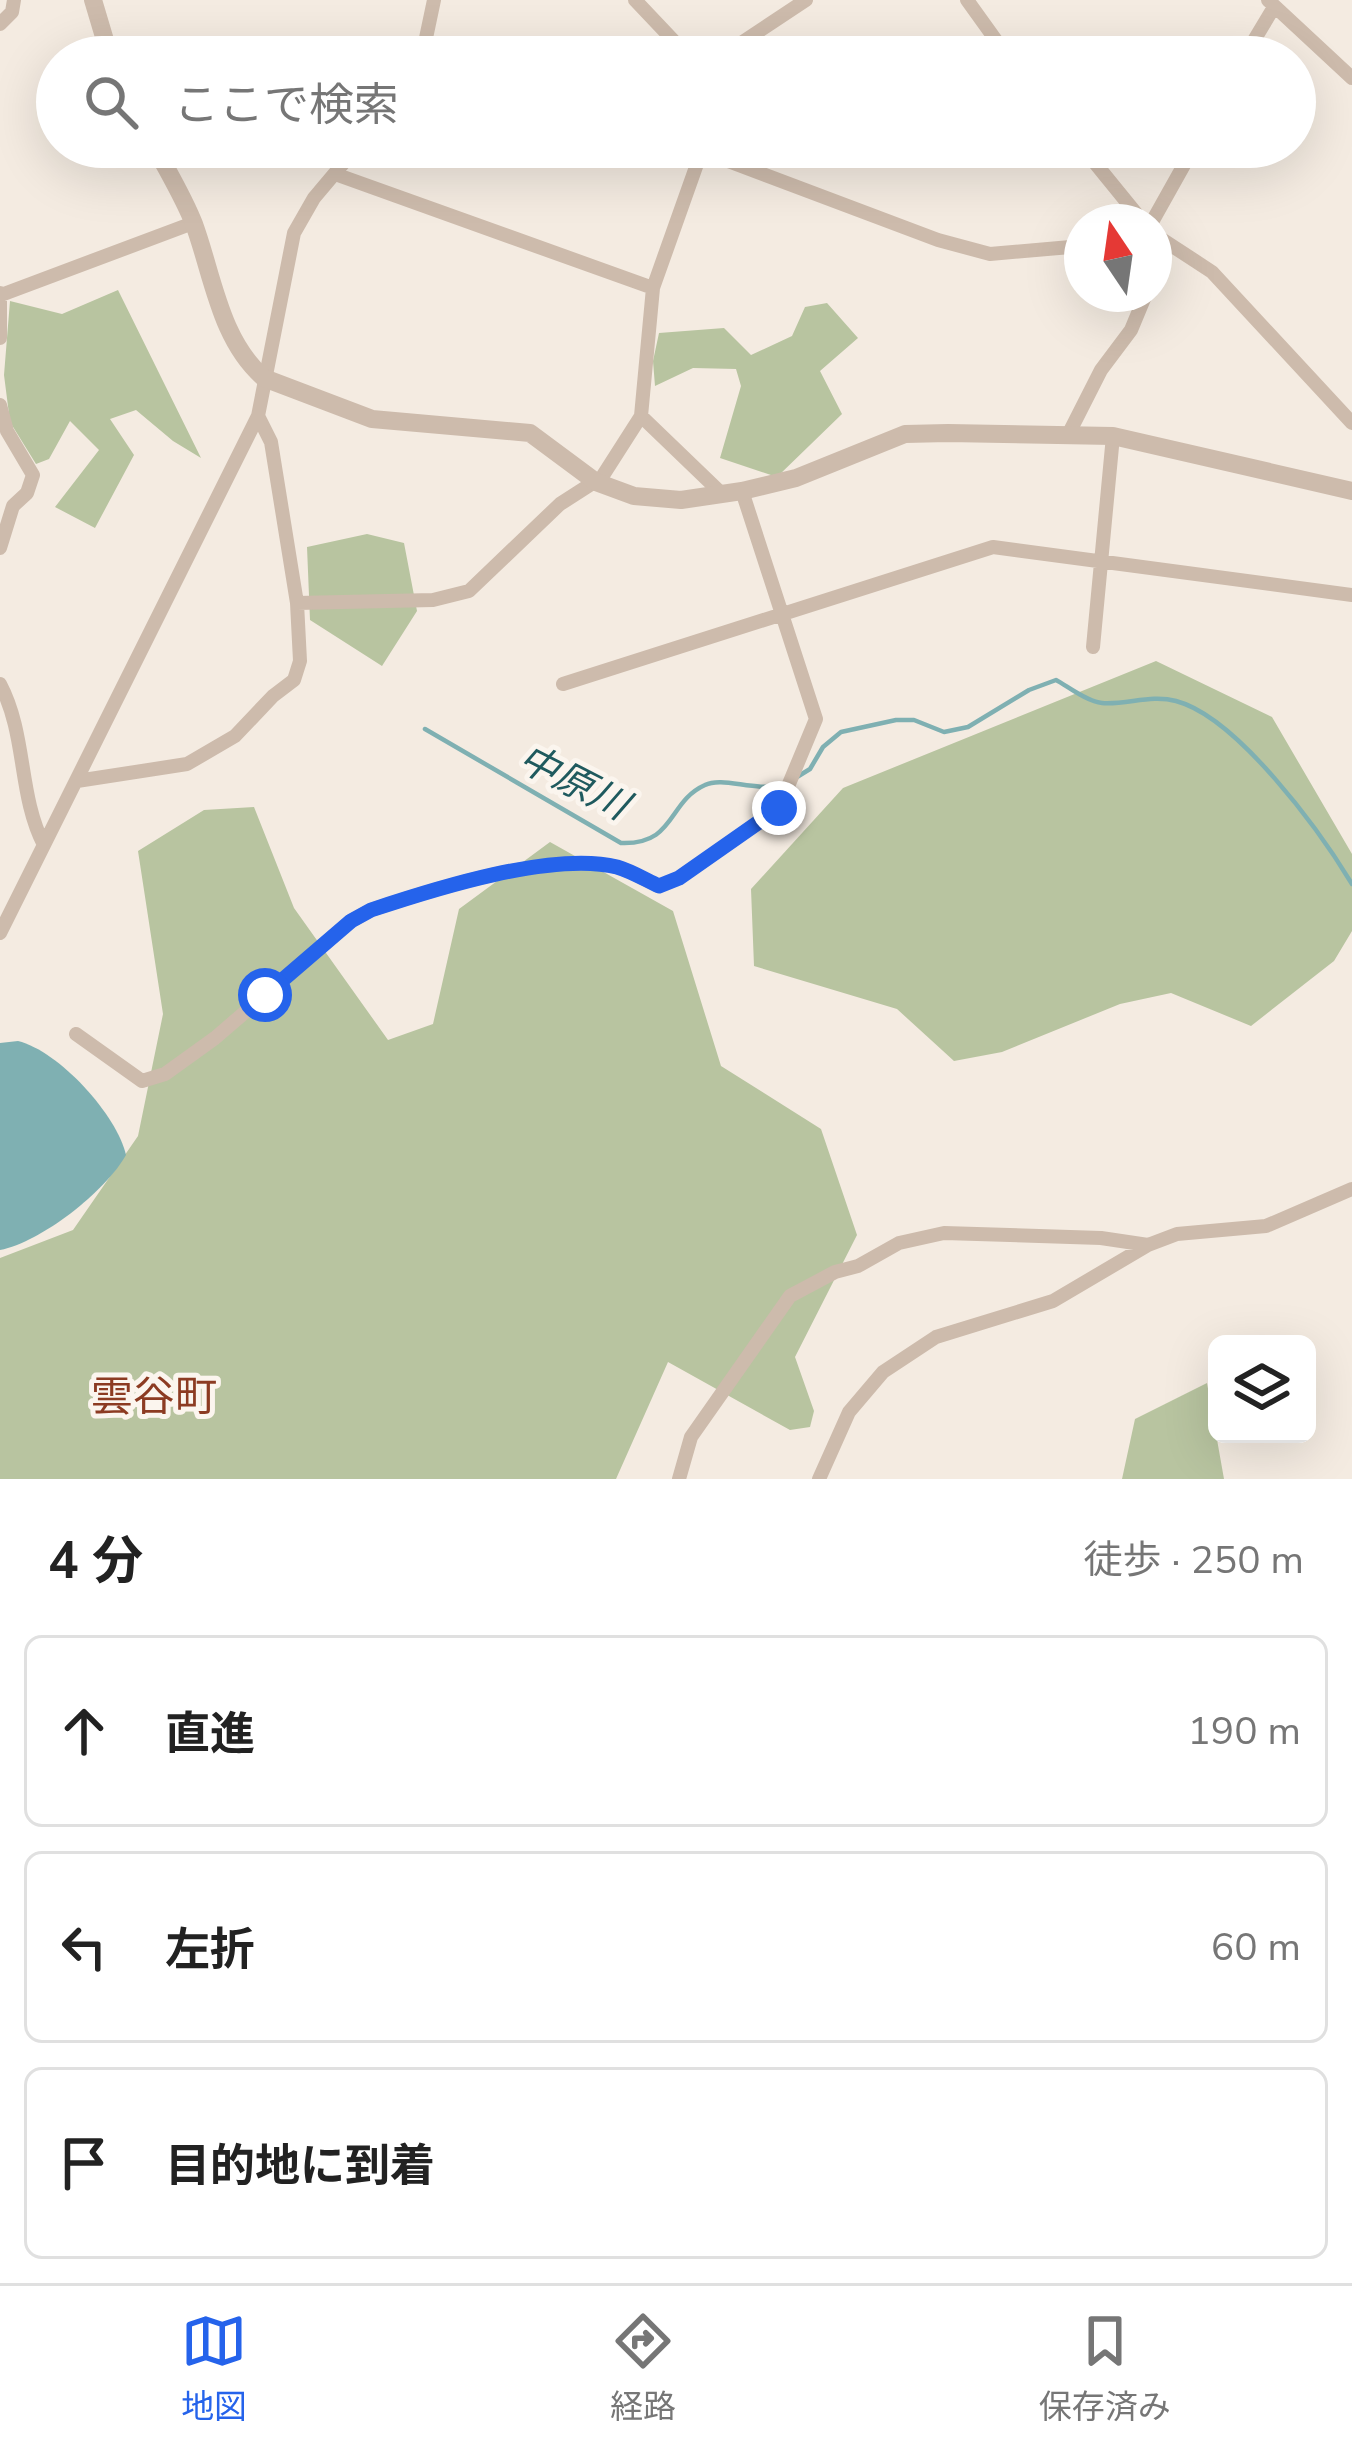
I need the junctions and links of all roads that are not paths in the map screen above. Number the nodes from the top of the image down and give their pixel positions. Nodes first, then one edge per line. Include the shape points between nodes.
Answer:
1 (14, 0) edge
2 (93, 0) edge
3 (434, 0) edge
4 (635, 0) edge
5 (806, 0) edge
6 (967, 0) edge
7 (1271, 4) edge
8 (0, 24) edge
9 (104, 36) edge
10 (430, 36) edge
11 (669, 36) edge
12 (752, 36) edge
13 (993, 36) edge
14 (1255, 36) edge
15 (1306, 36) edge
16 (1316, 45) edge
17 (1352, 78) edge
18 (166, 168) edge
19 (340, 168) edge
20 (696, 168) edge
21 (748, 168) edge
22 (1100, 168) edge
23 (1181, 168) edge
24 (335, 174) junction
25 (1132, 204) edge
26 (1159, 204) edge
27 (194, 223) junction
28 (1172, 246) edge
29 (1064, 248) edge
30 (653, 288) junction
31 (0, 294) edge
32 (1138, 312) edge
33 (0, 338) edge
34 (264, 378) junction
35 (0, 405) edge
36 (258, 416) junction
37 (641, 416) junction
38 (1352, 423) edge
39 (1113, 436) junction
40 (1067, 437) junction
41 (596, 482) junction
42 (1352, 490) edge
43 (742, 491) junction
44 (719, 493) junction
45 (7, 504) edge
46 (0, 548) edge
47 (1102, 560) junction
48 (1352, 595) edge
49 (297, 603) junction
50 (780, 614) junction
51 (1093, 647) dead end
52 (0, 684) edge
53 (563, 684) dead end
54 (77, 781) junction
55 (44, 845) junction
56 (0, 934) edge
57 (76, 1034) dead end
58 (1352, 1189) edge
59 (1148, 1245) junction
60 (679, 1479) edge
61 (819, 1479) edge

1 - 8 street
2 - 9 street
3 - 10 street
4 - 11 street
5 - 12 street
6 - 13 street
7 - 14 street
7 - 15 street
16 - 17 street
18 - 27 street
19 - 24 street
20 - 30 street
21 - 29 street via 990,254
22 - 25 street
23 - 26 street
24 - 30 street
24 - 34 street via 294,233
27 - 31 street
27 - 34 street via 213,293 250,367
28 - 38 street via 1212,272
30 - 37 street
31 - 33 street
32 - 40 street
34 - 36 street
34 - 41 street via 372,419 530,433
35 - 45 street via 33,475 27,493
36 - 49 street via 271,442
36 - 54 street
37 - 41 street
37 - 44 street
39 - 40 street
39 - 42 street
39 - 47 street
40 - 43 street via 905,434
41 - 44 street via 634,496
41 - 49 street via 560,504 469,591 433,600
43 - 44 street
43 - 50 street
45 - 46 street
47 - 48 street
47 - 50 street via 993,547
47 - 51 street
49 - 54 street via 294,680 236,736 187,764
50 - 53 street
50 - 57 street via 816,719 779,808 679,878 659,886 589,864 514,871 371,910 215,1038 142,1081
52 - 55 street via 19,729
54 - 55 street
55 - 56 street
58 - 59 street via 1266,1226 1177,1234
59 - 60 street via 944,1232 835,1272 790,1296 691,1437
59 - 61 street via 1052,1301 937,1337 884,1372 849,1412

